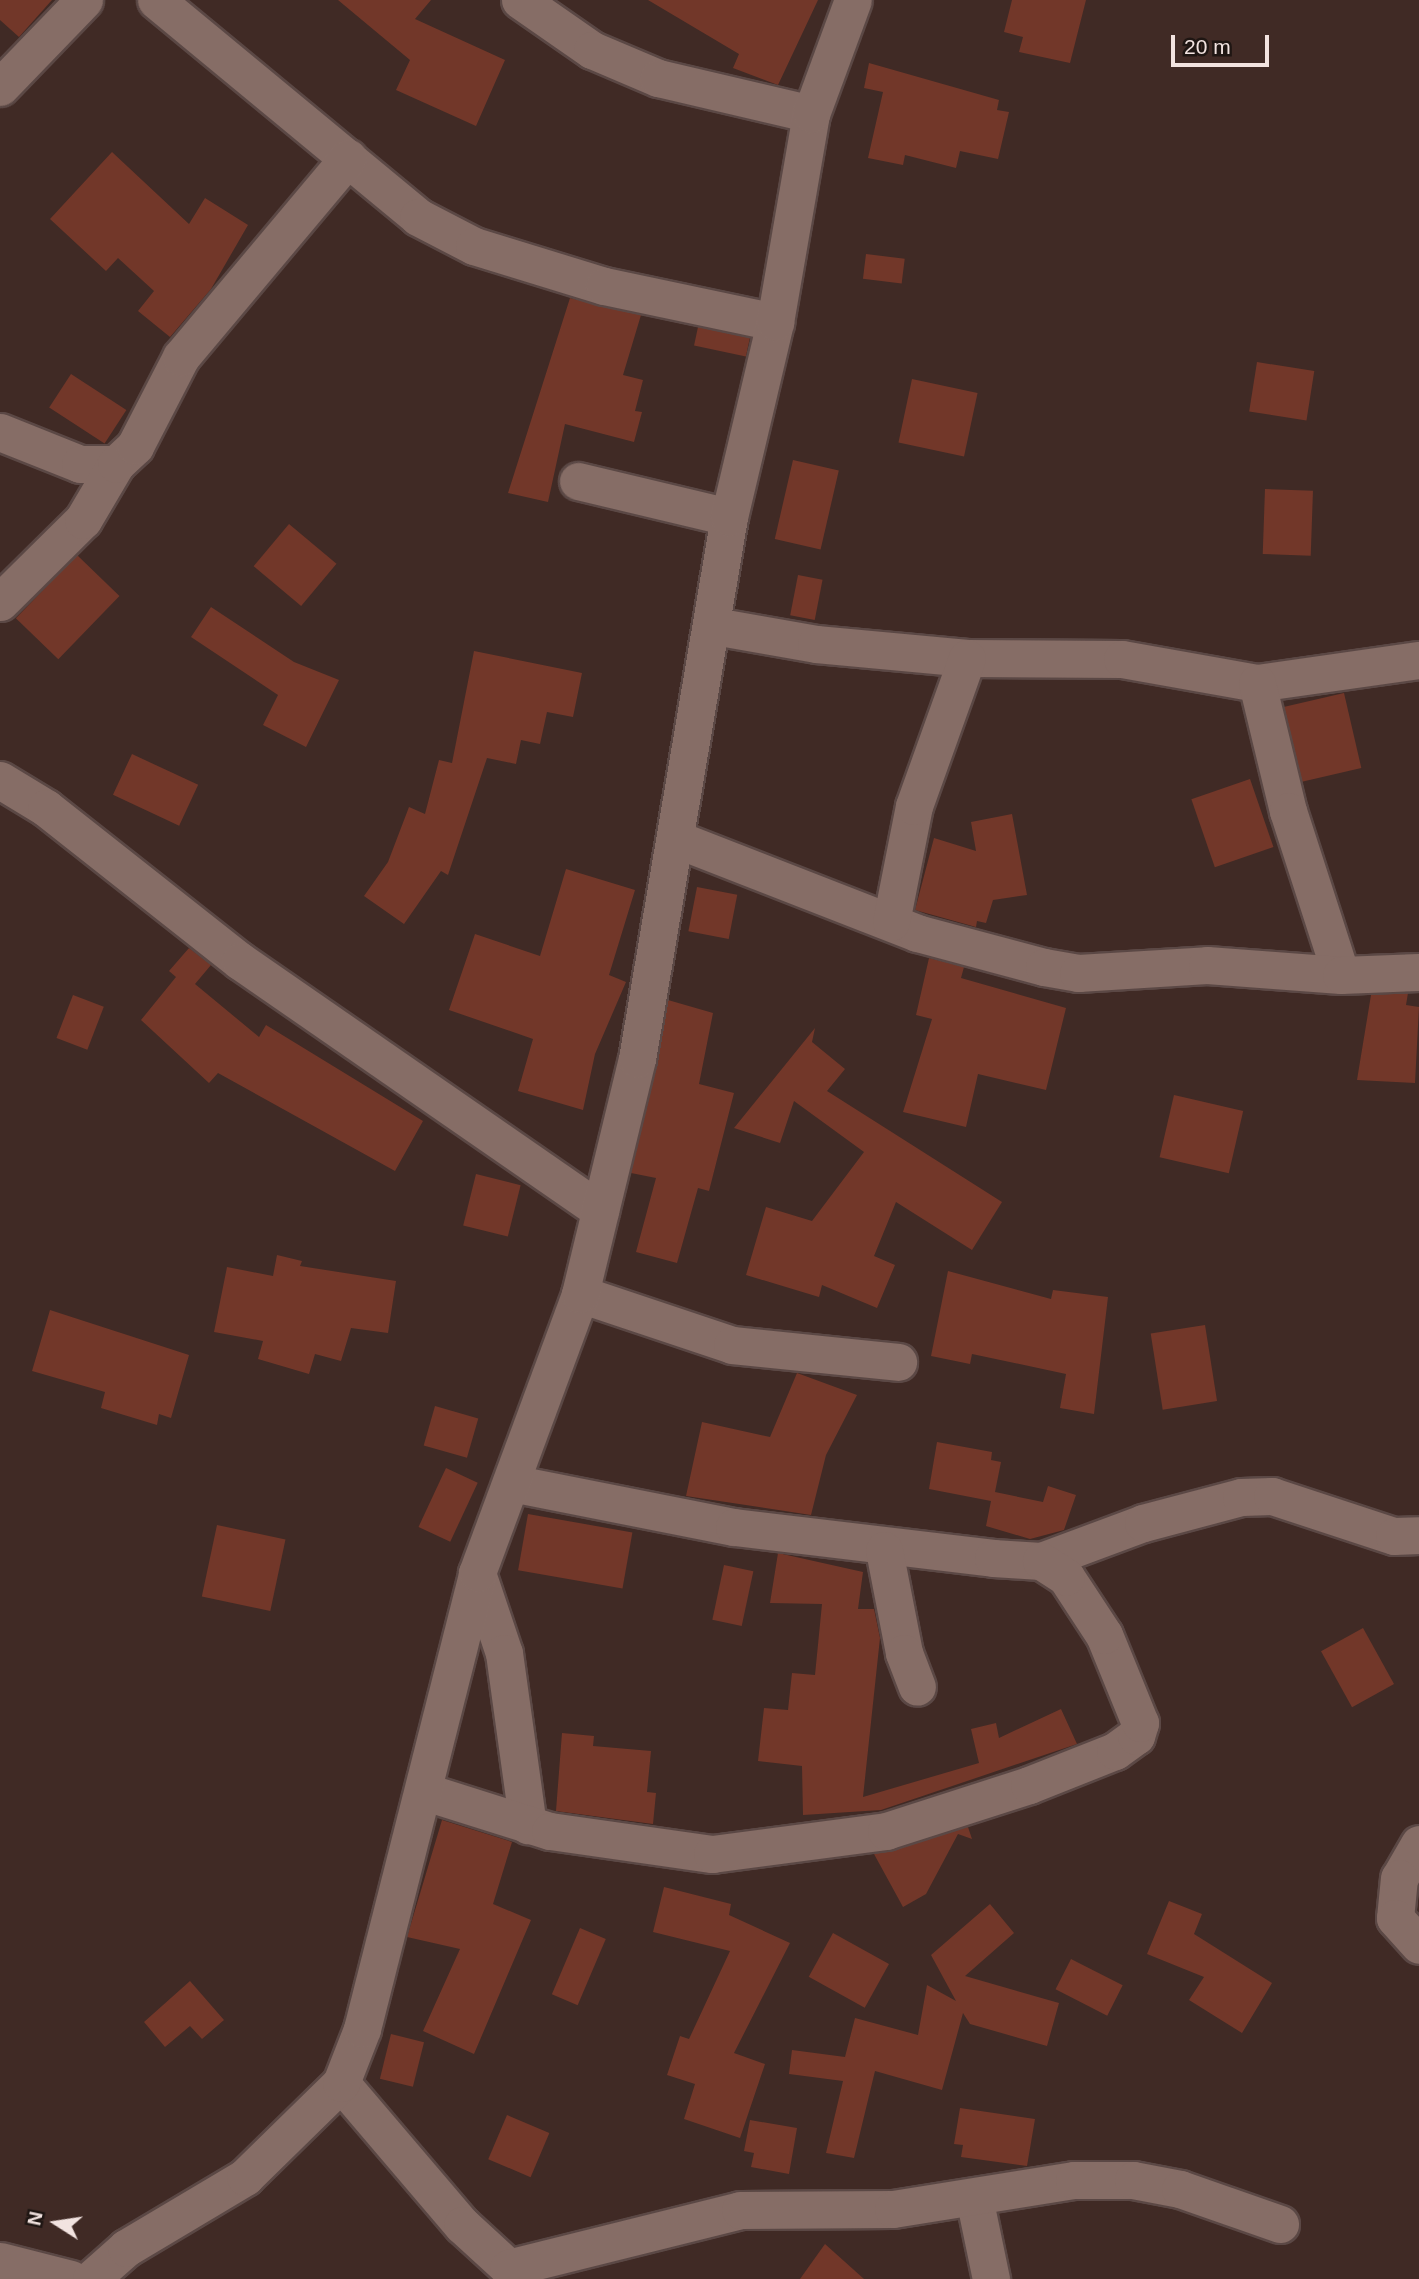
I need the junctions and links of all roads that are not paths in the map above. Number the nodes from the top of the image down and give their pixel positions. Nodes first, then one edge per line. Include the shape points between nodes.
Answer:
1 (84, 0) edge
2 (156, 0) edge
3 (520, 0) edge
4 (853, 0) edge
5 (0, 87) edge
6 (811, 114) junction
7 (348, 158) junction
8 (775, 322) junction
9 (0, 432) edge
10 (116, 464) junction
11 (578, 481) dead end
12 (729, 517) junction
13 (0, 602) edge
14 (715, 626) junction
15 (967, 658) junction
16 (1419, 660) edge
17 (1257, 683) junction
18 (0, 780) edge
19 (676, 839) junction
20 (891, 922) junction
21 (1419, 972) edge
22 (1341, 975) junction
23 (600, 1210) junction
24 (580, 1294) junction
25 (898, 1362) dead end
26 (511, 1483) junction
27 (1419, 1535) edge
28 (884, 1550) junction
29 (1041, 1561) junction
30 (477, 1573) junction
31 (918, 1687) dead end
32 (426, 1791) junction
33 (528, 1825) junction
34 (1419, 1844) edge
35 (1419, 1945) edge
36 (341, 2083) junction
37 (974, 2197) junction
38 (1280, 2224) dead end
39 (0, 2262) edge
40 (514, 2273) edge
41 (71, 2279) edge
42 (91, 2279) edge
43 (991, 2279) edge

1 - 5 street
2 - 7 street
3 - 6 street via 592,50 658,78
4 - 6 street
6 - 8 street
7 - 8 street via 418,216 474,246 604,286
7 - 10 street via 181,357 135,446
8 - 12 street
9 - 10 street via 80,464
10 - 13 street via 83,520
11 - 12 street
12 - 14 street
14 - 15 street via 816,644
14 - 19 street
15 - 17 street via 1122,659
15 - 20 street via 914,806
16 - 17 street
17 - 22 street via 1288,811
18 - 23 street via 46,808 240,961
19 - 20 street
19 - 23 street via 637,1059
20 - 22 street via 1078,973 1207,965
21 - 22 street
23 - 24 street
24 - 25 street via 732,1345
24 - 26 street
26 - 28 street
26 - 30 street
27 - 29 street via 1394,1536 1272,1496 1241,1497 1143,1523
28 - 29 street
28 - 31 street via 904,1653
29 - 33 street via 1066,1577 1127,1683 1140,1723 1136,1736 1115,1751 886,1831 758,1852 683,1851
30 - 32 street
30 - 33 street via 504,1653
32 - 33 street
32 - 36 street via 362,2029
34 - 35 street via 1399,1878 1395,1918
36 - 40 street via 462,2225
36 - 42 street via 245,2177 126,2248
37 - 38 street via 1074,2180 1133,2180 1180,2189
37 - 40 street via 893,2209 740,2210
37 - 43 street
39 - 41 street

